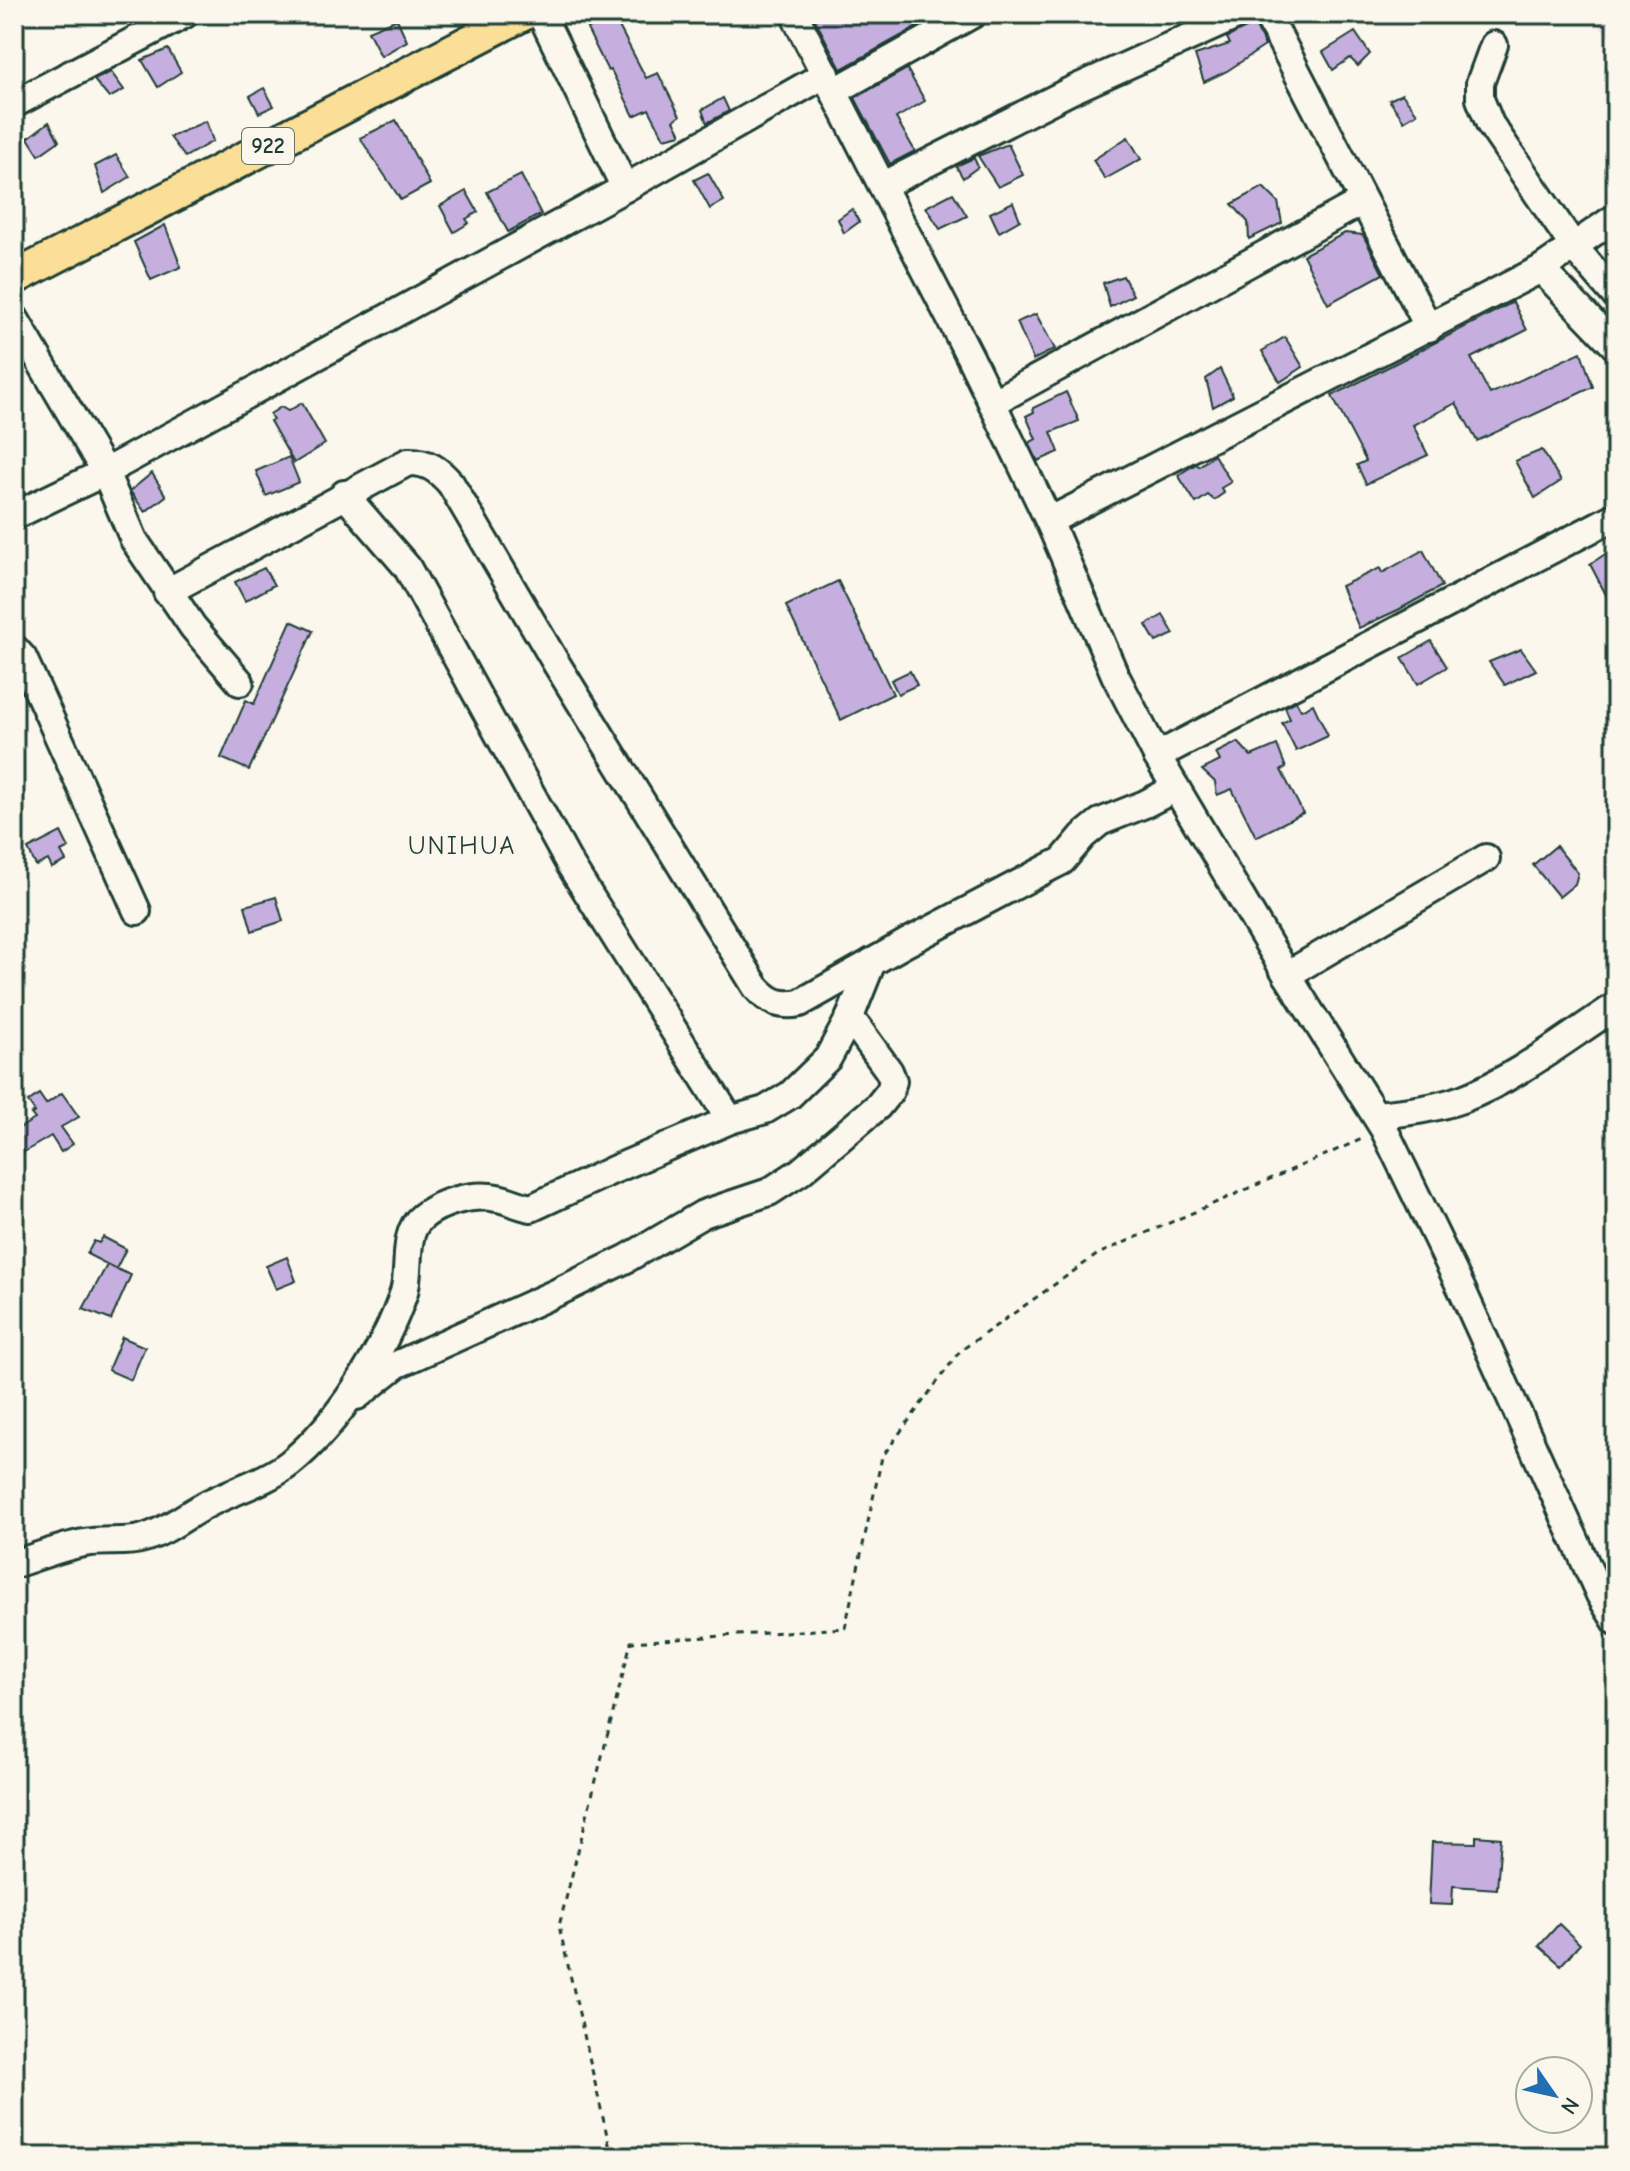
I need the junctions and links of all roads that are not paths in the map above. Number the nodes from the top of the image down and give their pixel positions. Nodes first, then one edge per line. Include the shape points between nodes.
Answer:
1 (185, 14) edge
2 (523, 14) edge
3 (541, 14) edge
4 (794, 14) edge
5 (973, 14) edge
6 (1241, 14) edge
7 (1267, 14) edge
8 (1494, 45) dead end
9 (831, 82) junction
10 (14, 104) edge
11 (884, 185) junction
12 (625, 188) junction
13 (1363, 201) junction
14 (1616, 217) edge
15 (1574, 247) junction
16 (1541, 269) junction
17 (14, 278) edge
18 (1616, 296) edge
19 (14, 317) edge
20 (1429, 328) junction
21 (1616, 347) edge
22 (992, 403) junction
23 (105, 472) junction
24 (344, 494) junction
25 (14, 516) edge
26 (1616, 516) edge
27 (1049, 521) junction
28 (167, 592) junction
29 (14, 648) edge
30 (240, 682) dead end
31 (1157, 756) junction
32 (1176, 788) junction
33 (1486, 858) dead end
34 (137, 911) dead end
35 (872, 962) junction
36 (1287, 975) junction
37 (1616, 1006) edge
38 (850, 1017) junction
39 (730, 1120) junction
40 (1380, 1122) junction
41 (346, 1404) junction
42 (14, 1564) edge
43 (1616, 1621) edge

1 - 10 street
2 - 17 main road, 922
3 - 12 street
4 - 9 street
5 - 9 street
6 - 11 street via 1070,91
7 - 13 street
8 - 15 street via 1480,83 1480,99 1490,124
9 - 11 street
9 - 12 street
11 - 22 street
12 - 23 street
13 - 20 street
13 - 22 street
14 - 15 street
15 - 16 street
15 - 18 street
16 - 20 street
16 - 21 street
19 - 23 street
20 - 27 street
22 - 27 street
23 - 25 street
23 - 28 street via 134,540
24 - 28 street
24 - 35 street via 408,462 430,465 451,484 765,997 787,1006 800,1003
24 - 39 street via 407,567 569,863
26 - 31 street
27 - 31 street via 1115,675
28 - 30 street
29 - 34 street
31 - 32 street
32 - 35 street via 1100,822 1062,861
32 - 36 street
33 - 36 street
35 - 38 street
36 - 40 street
37 - 40 street via 1464,1098
38 - 39 street via 828,1058 810,1078 765,1110
38 - 41 street via 889,1071 890,1091 800,1172 769,1192 703,1214 626,1259 396,1365
39 - 41 street via 531,1208 472,1197 423,1216 413,1225 409,1241 404,1293
40 - 43 street
41 - 42 street via 288,1465 166,1529 130,1542 82,1543

